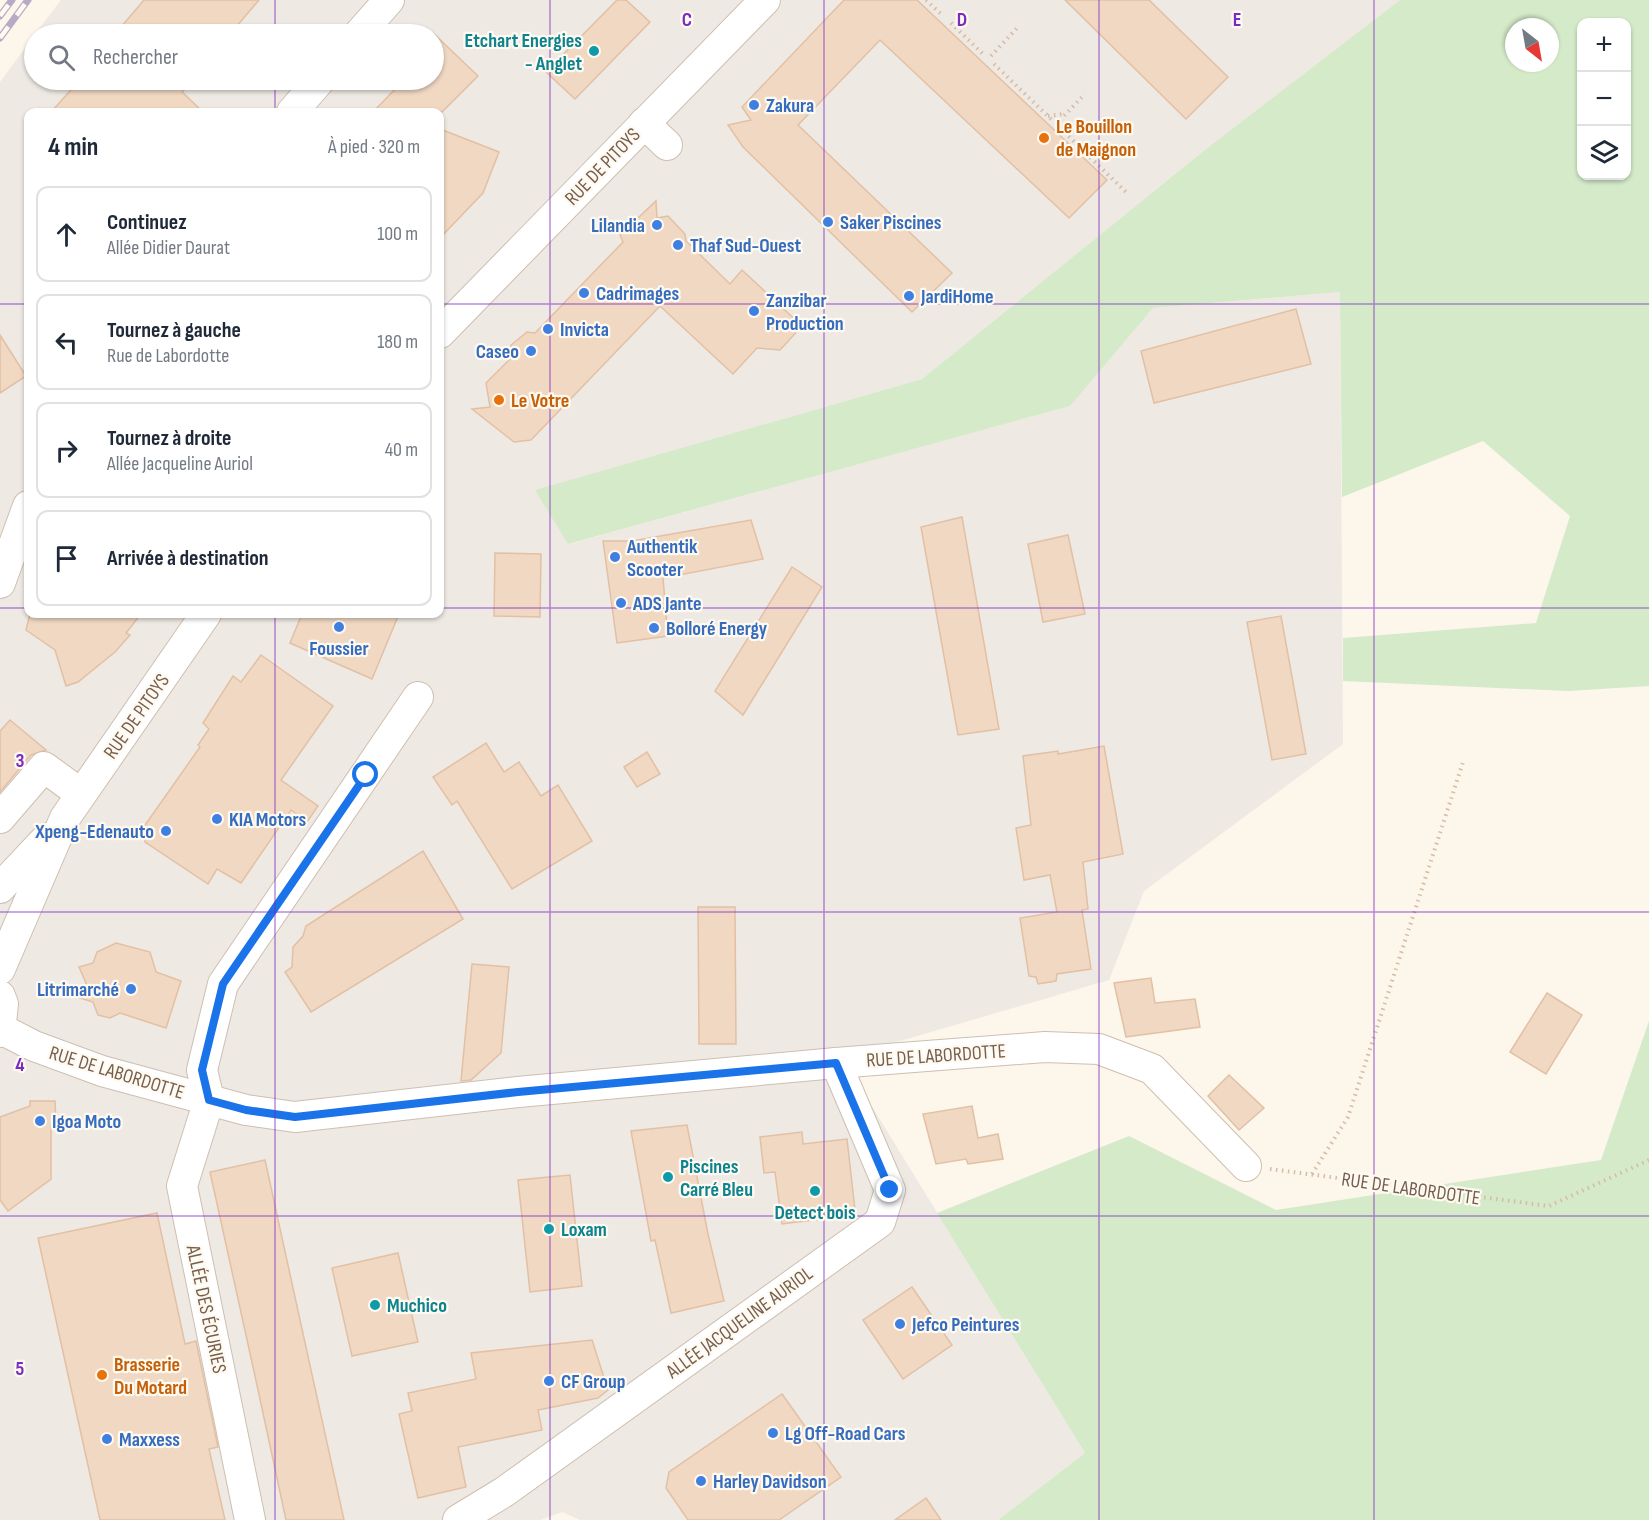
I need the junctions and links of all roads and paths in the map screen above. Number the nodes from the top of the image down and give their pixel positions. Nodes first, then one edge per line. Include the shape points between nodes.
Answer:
1 (389, 0) edge
2 (765, 0) edge
3 (926, 0) edge
4 (941, 14) dead end
5 (951, 23) dead end
6 (368, 24) edge
7 (1018, 27) dead end
8 (985, 56) dead end
9 (991, 56) dead end
10 (994, 64) dead end
11 (311, 90) edge
12 (1086, 94) dead end
13 (296, 108) edge
14 (1066, 114) junction
15 (1047, 116) junction
16 (1052, 120) dead end
17 (1060, 120) dead end
18 (644, 123) junction
19 (1060, 128) dead end
20 (667, 145) dead end
21 (1127, 193) dead end
22 (444, 329) edge
23 (24, 517) edge
24 (0, 583) edge
25 (203, 618) edge
26 (418, 697) dead end
27 (1463, 762) dead end
28 (73, 806) junction
29 (0, 818) edge
30 (0, 888) edge
31 (0, 969) edge
32 (0, 996) edge
33 (1, 1031) edge
34 (836, 1063) junction
35 (209, 1100) junction
36 (1649, 1160) edge
37 (1246, 1166) joint
38 (1312, 1174) junction
39 (250, 1520) edge
40 (458, 1520) edge

1 - 6 street
2 - 18 street, RUE DE PITOYS
3 - 4 path
5 - 8 path
7 - 9 path
10 - 15 path
11 - 13 street
12 - 14 path
14 - 15 path
14 - 17 path
15 - 16 path
18 - 20 street
18 - 22 street, RUE DE PITOYS
19 - 21 path
23 - 24 street
25 - 28 street, RUE DE PITOYS
26 - 35 street via 223,984 202,1070
27 - 38 path via 1348,1117
28 - 29 street via 44,767
28 - 30 street
28 - 31 street
32 - 33 street
33 - 35 street, RUE DE LABORDOTTE via 75,1062
34 - 35 street, RUE DE LABORDOTTE via 295,1117
34 - 37 street, RUE DE LABORDOTTE via 1045,1047 1099,1049 1152,1069
34 - 40 street, ALLÉE JACQUELINE AURIOL via 890,1190 880,1222 504,1492
35 - 39 street, ALLÉE DES ÉCURIES via 182,1186
36 - 38 path, RUE DE LABORDOTTE via 1549,1206
37 - 38 path, RUE DE LABORDOTTE

